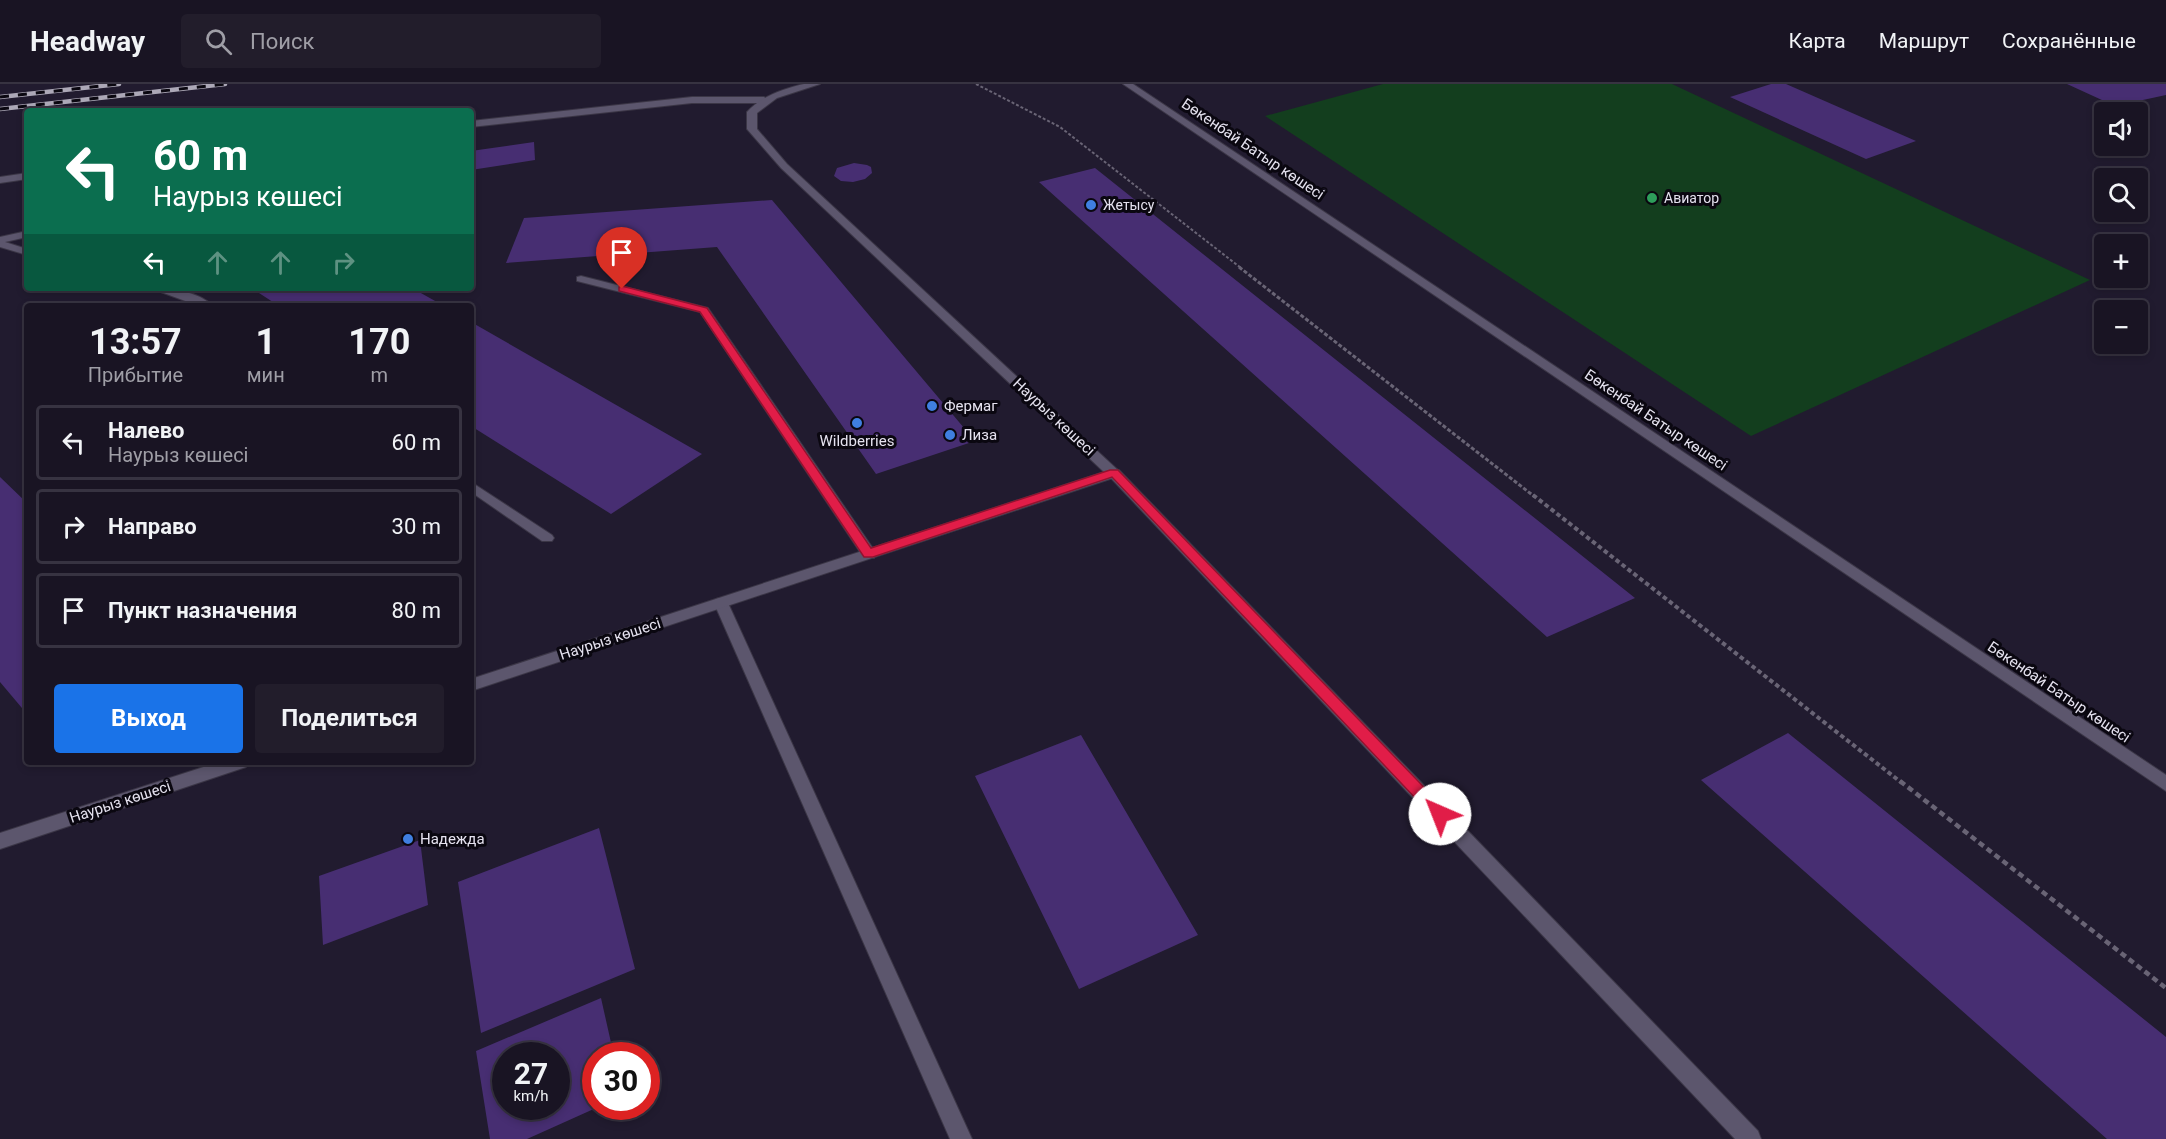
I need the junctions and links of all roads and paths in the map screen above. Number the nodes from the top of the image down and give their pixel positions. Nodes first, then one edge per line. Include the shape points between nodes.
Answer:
1 (816, 84) edge
2 (976, 84) edge
3 (1128, 84) edge
4 (764, 100) junction
5 (474, 124) edge
6 (24, 176) edge
7 (0, 180) edge
8 (24, 235) edge
9 (0, 242) edge
10 (24, 251) edge
11 (581, 279) dead end
12 (166, 291) edge
13 (202, 303) edge
14 (1114, 472) junction
15 (474, 488) edge
16 (547, 538) dead end
17 (868, 554) junction
18 (721, 603) junction
19 (474, 684) edge
20 (231, 765) edge
21 (2166, 784) edge
22 (0, 841) edge
23 (2166, 988) edge
24 (961, 1139) edge
25 (1750, 1139) edge

1 - 4 street
2 - 23 path via 1060,127
3 - 21 street, Бөкенбай Батыр көшесі
4 - 5 street via 692,100
4 - 14 street, Наурыз көшесі via 752,112 752,129 784,166
6 - 7 street
8 - 9 street
9 - 10 street
11 - 17 street via 704,310
12 - 13 street
14 - 17 street, Наурыз көшесі
14 - 25 street
15 - 16 street
17 - 18 street, Наурыз көшесі
18 - 19 street, Наурыз көшесі
18 - 24 street
20 - 22 street, Наурыз көшесі

